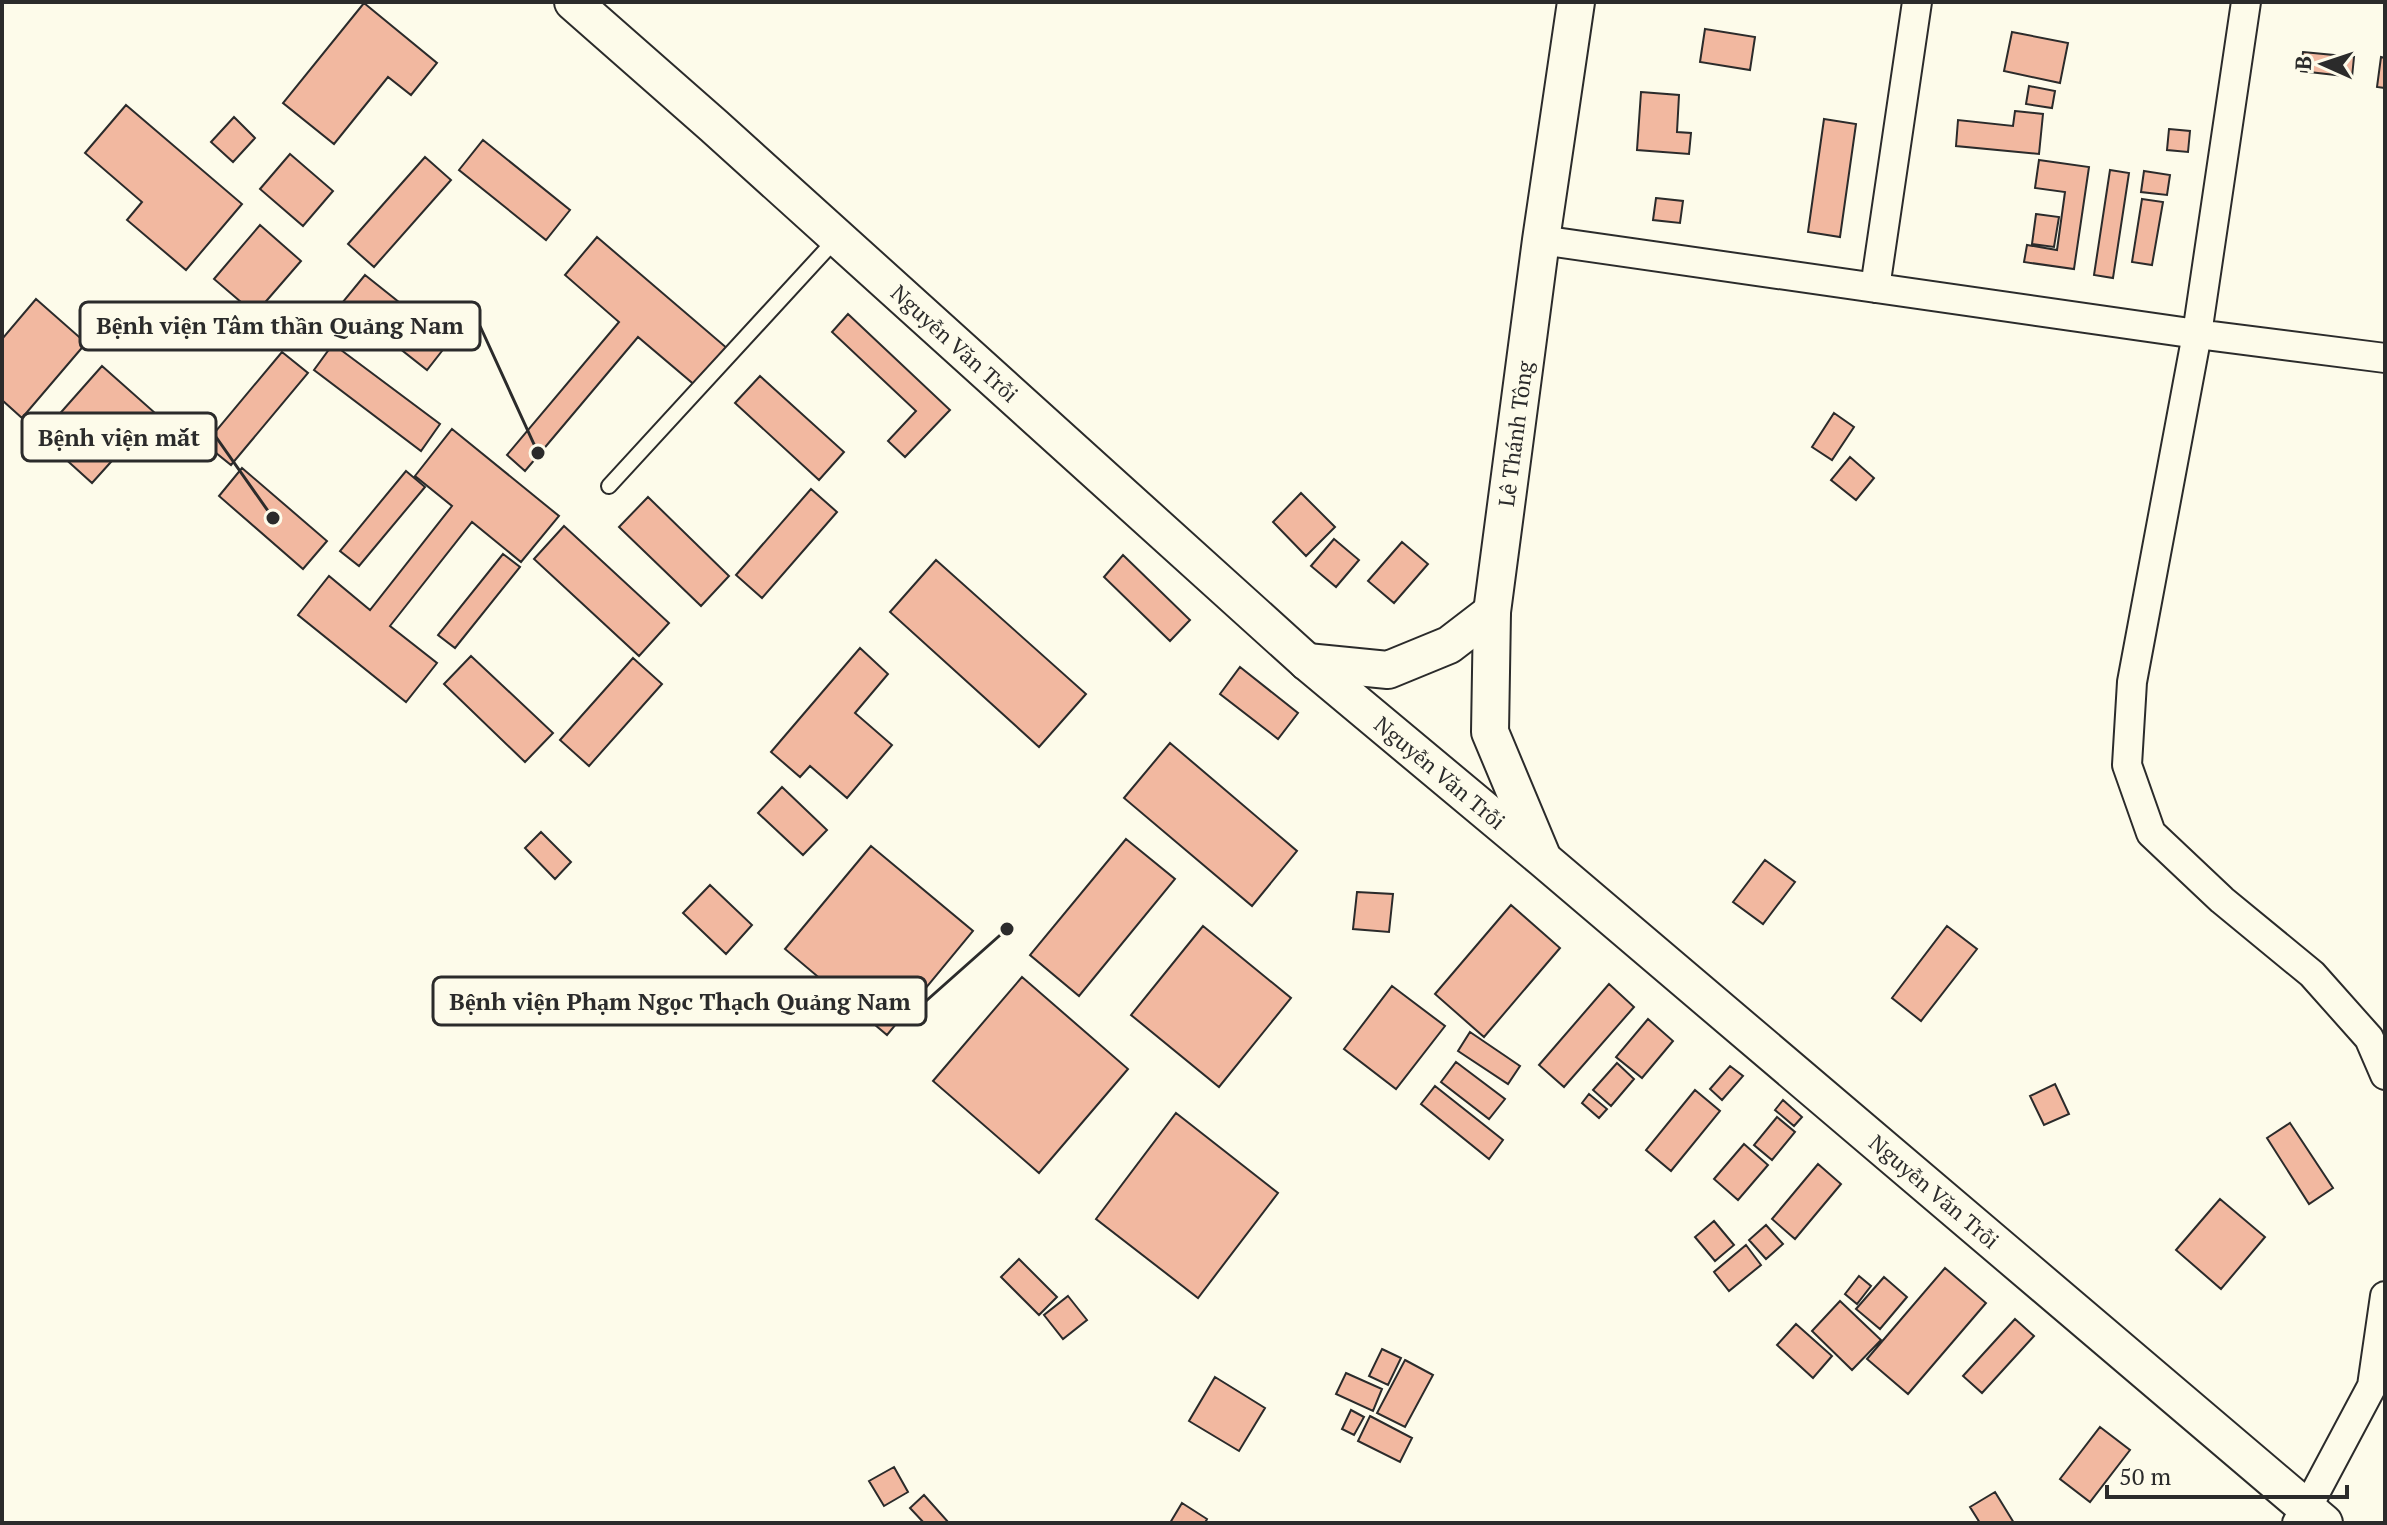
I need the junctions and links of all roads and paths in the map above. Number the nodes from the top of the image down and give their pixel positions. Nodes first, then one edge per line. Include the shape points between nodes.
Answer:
1 (573, 2) edge
2 (1576, 2) edge
3 (1917, 2) edge
4 (2246, 2) edge
5 (837, 238) junction
6 (1541, 240) junction
7 (1875, 288) junction
8 (2197, 334) junction
9 (2385, 358) edge
10 (609, 486) dead end
11 (1492, 612) junction
12 (1307, 662) junction
13 (1543, 859) junction
14 (2385, 1075) edge
15 (2385, 1296) edge
16 (2309, 1518) edge

1 - 5 street, Nguyễn Văn Trỗi
2 - 6 street, Lê Thánh Tông
3 - 7 street
4 - 8 street
5 - 10 lane
5 - 12 street, Nguyễn Văn Trỗi
6 - 7 street
6 - 11 street, Lê Thánh Tông
7 - 8 street
8 - 9 street
8 - 14 street via 2132,682 2127,765 2151,833 2312,974 2369,1038
11 - 12 street via 1449,645 1388,670
11 - 13 street, Lê Thánh Tông via 1490,732
12 - 13 street, Nguyễn Văn Trỗi
13 - 16 street, Nguyễn Văn Trỗi
15 - 16 street via 2372,1386

